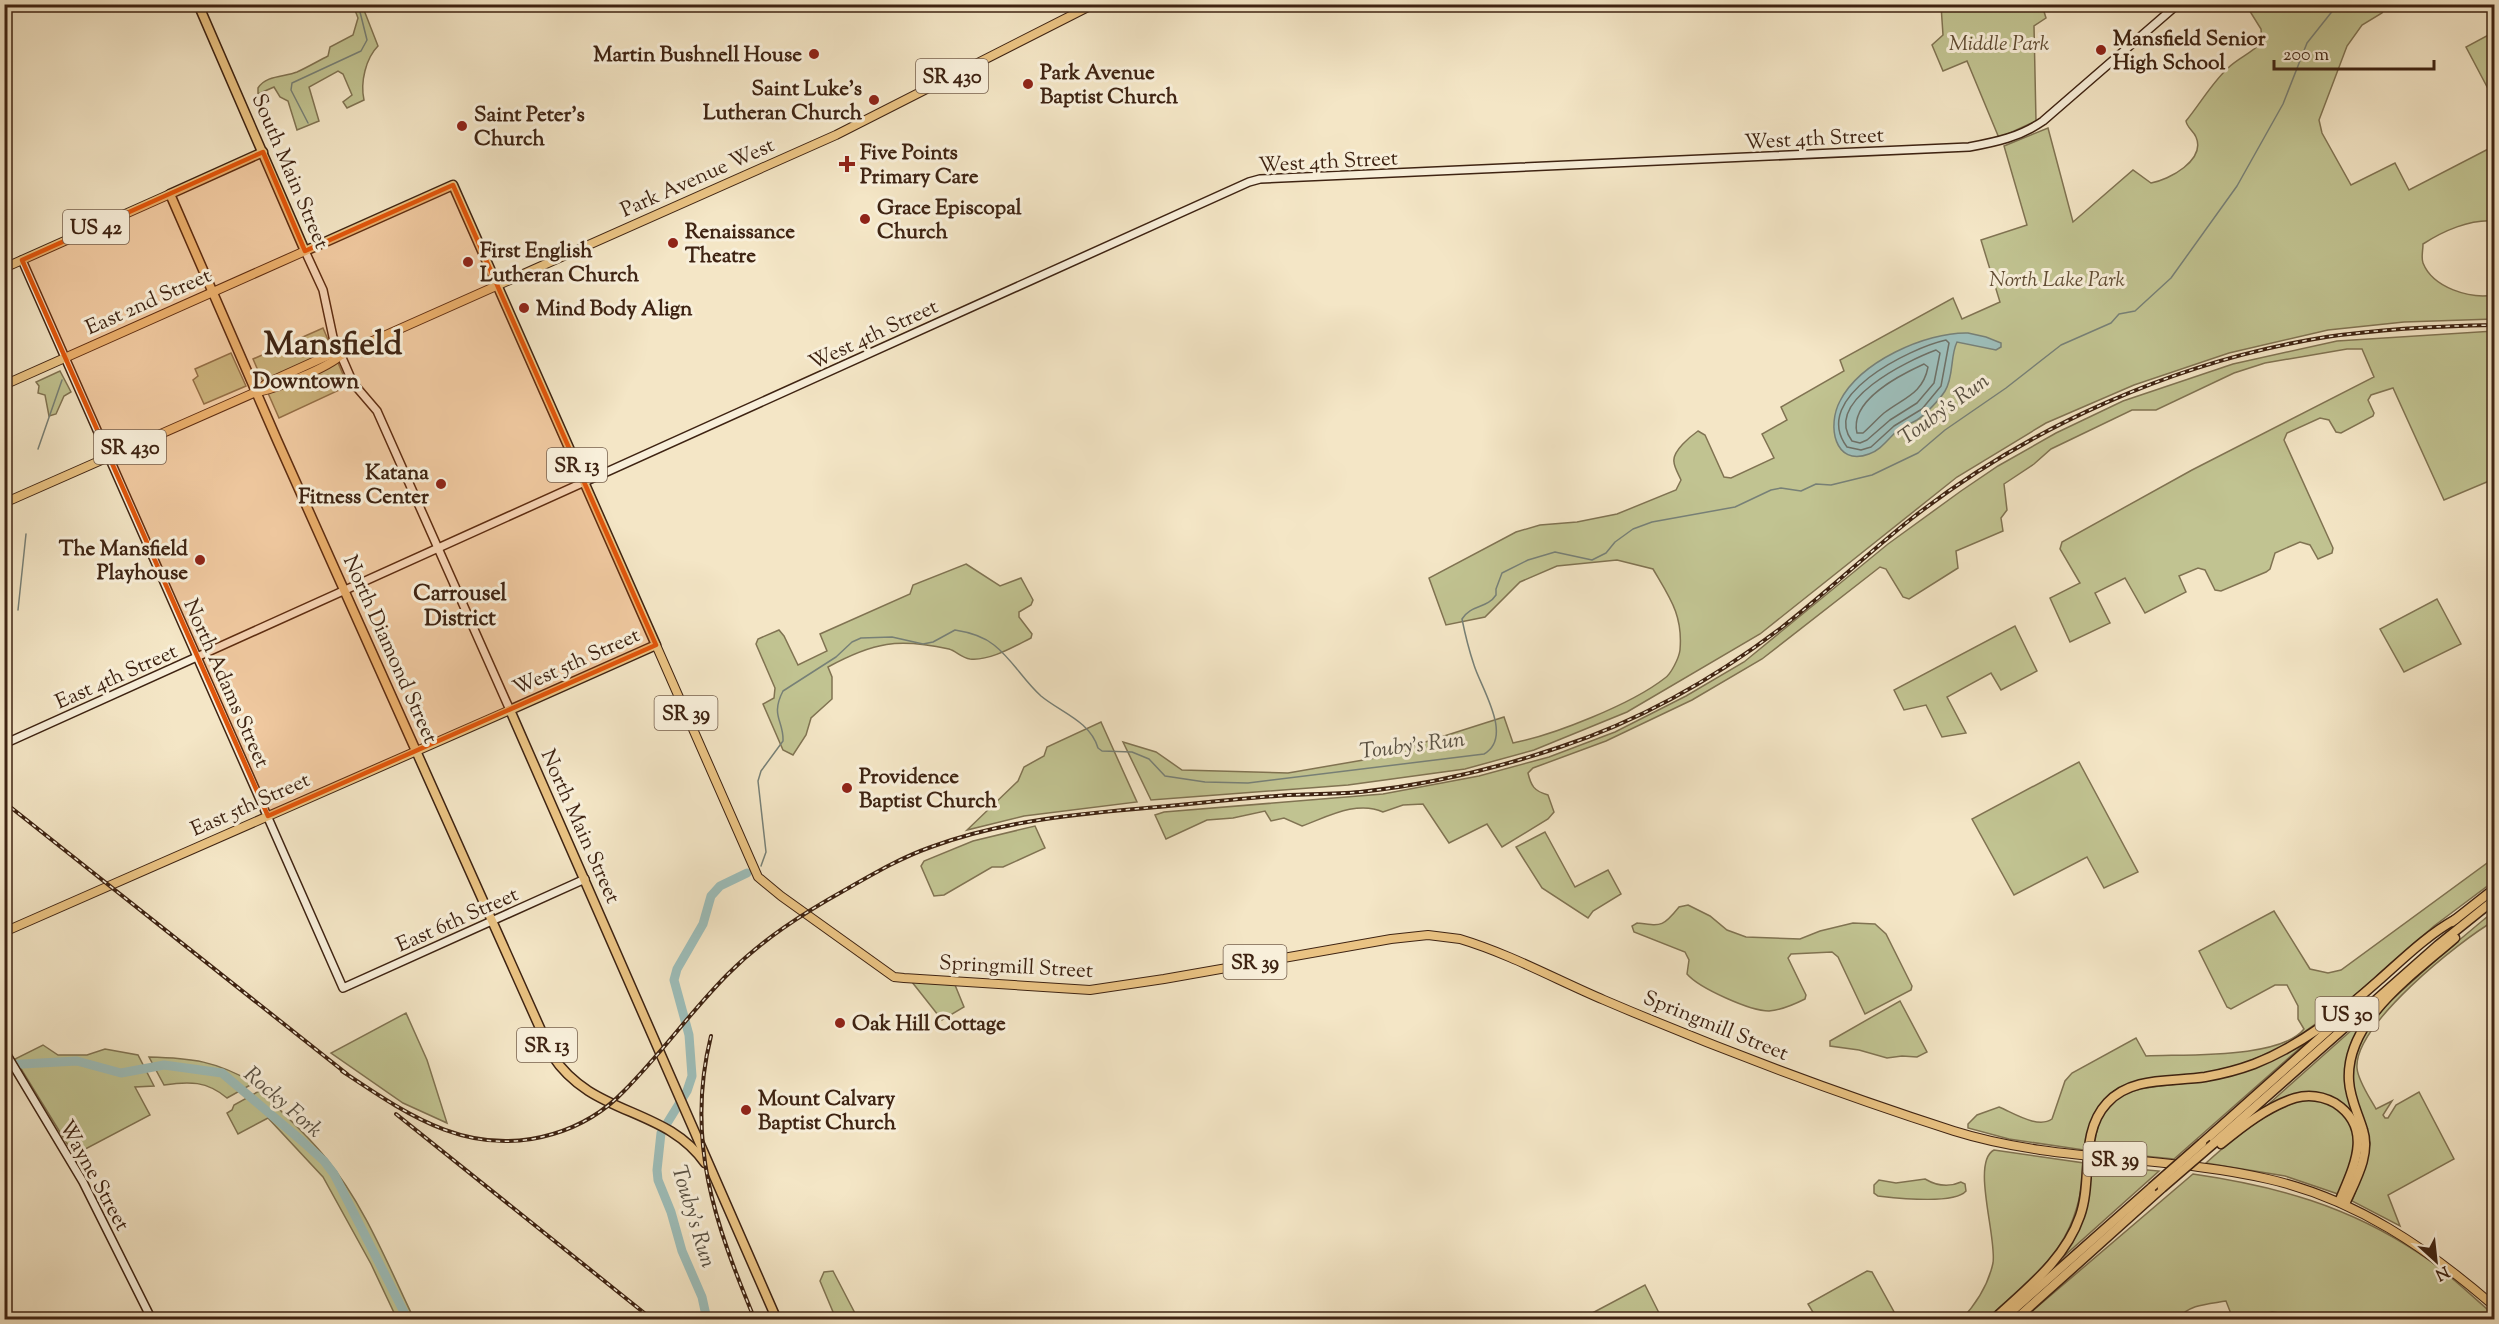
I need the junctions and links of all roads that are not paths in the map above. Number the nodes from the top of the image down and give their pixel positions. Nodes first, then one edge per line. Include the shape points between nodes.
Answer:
1 (198, 4) edge
2 (1094, 4) edge
3 (2178, 4) edge
4 (263, 152) junction
5 (170, 194) junction
6 (305, 251) junction
7 (22, 260) junction
8 (4, 268) edge
9 (498, 286) junction
10 (212, 292) junction
11 (340, 355) junction
12 (65, 358) junction
13 (4, 385) edge
14 (256, 392) junction
15 (109, 457) junction
16 (585, 483) junction
17 (4, 503) edge
18 (438, 549) junction
19 (345, 591) junction
20 (656, 645) junction
21 (198, 657) junction
22 (510, 710) junction
23 (4, 744) edge
24 (417, 752) junction
25 (268, 816) junction
26 (585, 879) junction
27 (2494, 889) edge
28 (2494, 900) edge
29 (2494, 906) edge
30 (2456, 919) junction
31 (491, 921) junction
32 (4, 932) edge
33 (344, 988) joint
34 (4, 1050) edge
35 (2216, 1145) junction
36 (2088, 1156) junction
37 (715, 1177) junction
38 (2342, 1203) junction
39 (2494, 1306) edge
40 (152, 1320) edge
41 (777, 1320) edge
42 (1993, 1320) edge
43 (2002, 1320) edge
44 (2015, 1320) edge

1 - 4 highway, South Main Street
2 - 9 main road, Park Avenue West / SR 430 via 836,135
3 - 16 main road, West 4th Street via 2053,114 2007,139 1969,147 1254,180
4 - 5 highway, US 42
4 - 6 highway, South Main Street
5 - 7 main road, US 42
5 - 10 highway, SR 13
6 - 9 highway, SR 13 via 453,185
6 - 10 main road, East 2nd Street
6 - 11 main road, South Main Street via 323,290 330,330
7 - 8 main road, US 42
7 - 12 main road, North Adams Street
9 - 11 main road, Park Avenue West / SR 430
9 - 16 highway, SR 13
10 - 12 main road, East 2nd Street
10 - 14 highway, SR 13
11 - 14 main road, SR 430 via 269,390
11 - 18 main road, North Main Street via 355,385 377,411
12 - 13 main road, East 2nd Street
12 - 15 main road, North Adams Street
14 - 15 main road, SR 430
14 - 19 highway, North Diamond Street / SR 13
15 - 17 main road, SR 430
15 - 21 main road, North Adams Street
16 - 18 main road, West 4th Street
16 - 20 highway, SR 13
18 - 19 main road, East 4th Street
18 - 22 main road, North Main Street
19 - 21 main road, East 4th Street
19 - 24 highway, North Diamond Street / SR 13
20 - 22 highway, West 5th Street
20 - 36 main road, Springmill Street / SR 39 via 765,884 894,976 1090,990 1391,939 1447,937 1486,948 1776,1069 1882,1106 1988,1141
21 - 23 main road, East 4th Street
21 - 25 main road, North Adams Street
22 - 24 main road, East 5th Street
22 - 26 highway, North Main Street / SR 13
24 - 25 main road, East 5th Street
24 - 31 highway, North Diamond Street / SR 13
25 - 32 main road, East 5th Street
25 - 33 main road, North Adams Street
26 - 31 main road, East 6th Street
26 - 37 highway, North Main Street / SR 13
27 - 30 highway, US 30
28 - 35 highway, US 30 via 2438,945
29 - 38 highway via 2387,999 2360,1032 2349,1079 2365,1149 2362,1165
30 - 36 highway via 2435,930 2342,1011 2274,1055 2222,1074 2139,1084 2122,1090 2098,1115
30 - 43 highway, US 30, bridge
31 - 33 main road, East 6th Street
31 - 37 highway, SR 13 via 544,1040 561,1067 595,1096 669,1129 693,1148
34 - 40 main road, Wayne Street via 83,1182
35 - 38 highway via 2284,1102 2311,1096 2330,1101 2351,1119 2358,1143
35 - 44 highway, US 30, bridge
36 - 38 main road, Springmill Street / SR 39 via 2247,1175
36 - 42 highway via 2083,1205 2066,1244
37 - 41 highway, North Main Street / SR 13
38 - 39 main road, Springmill Street / SR 39 via 2427,1251

